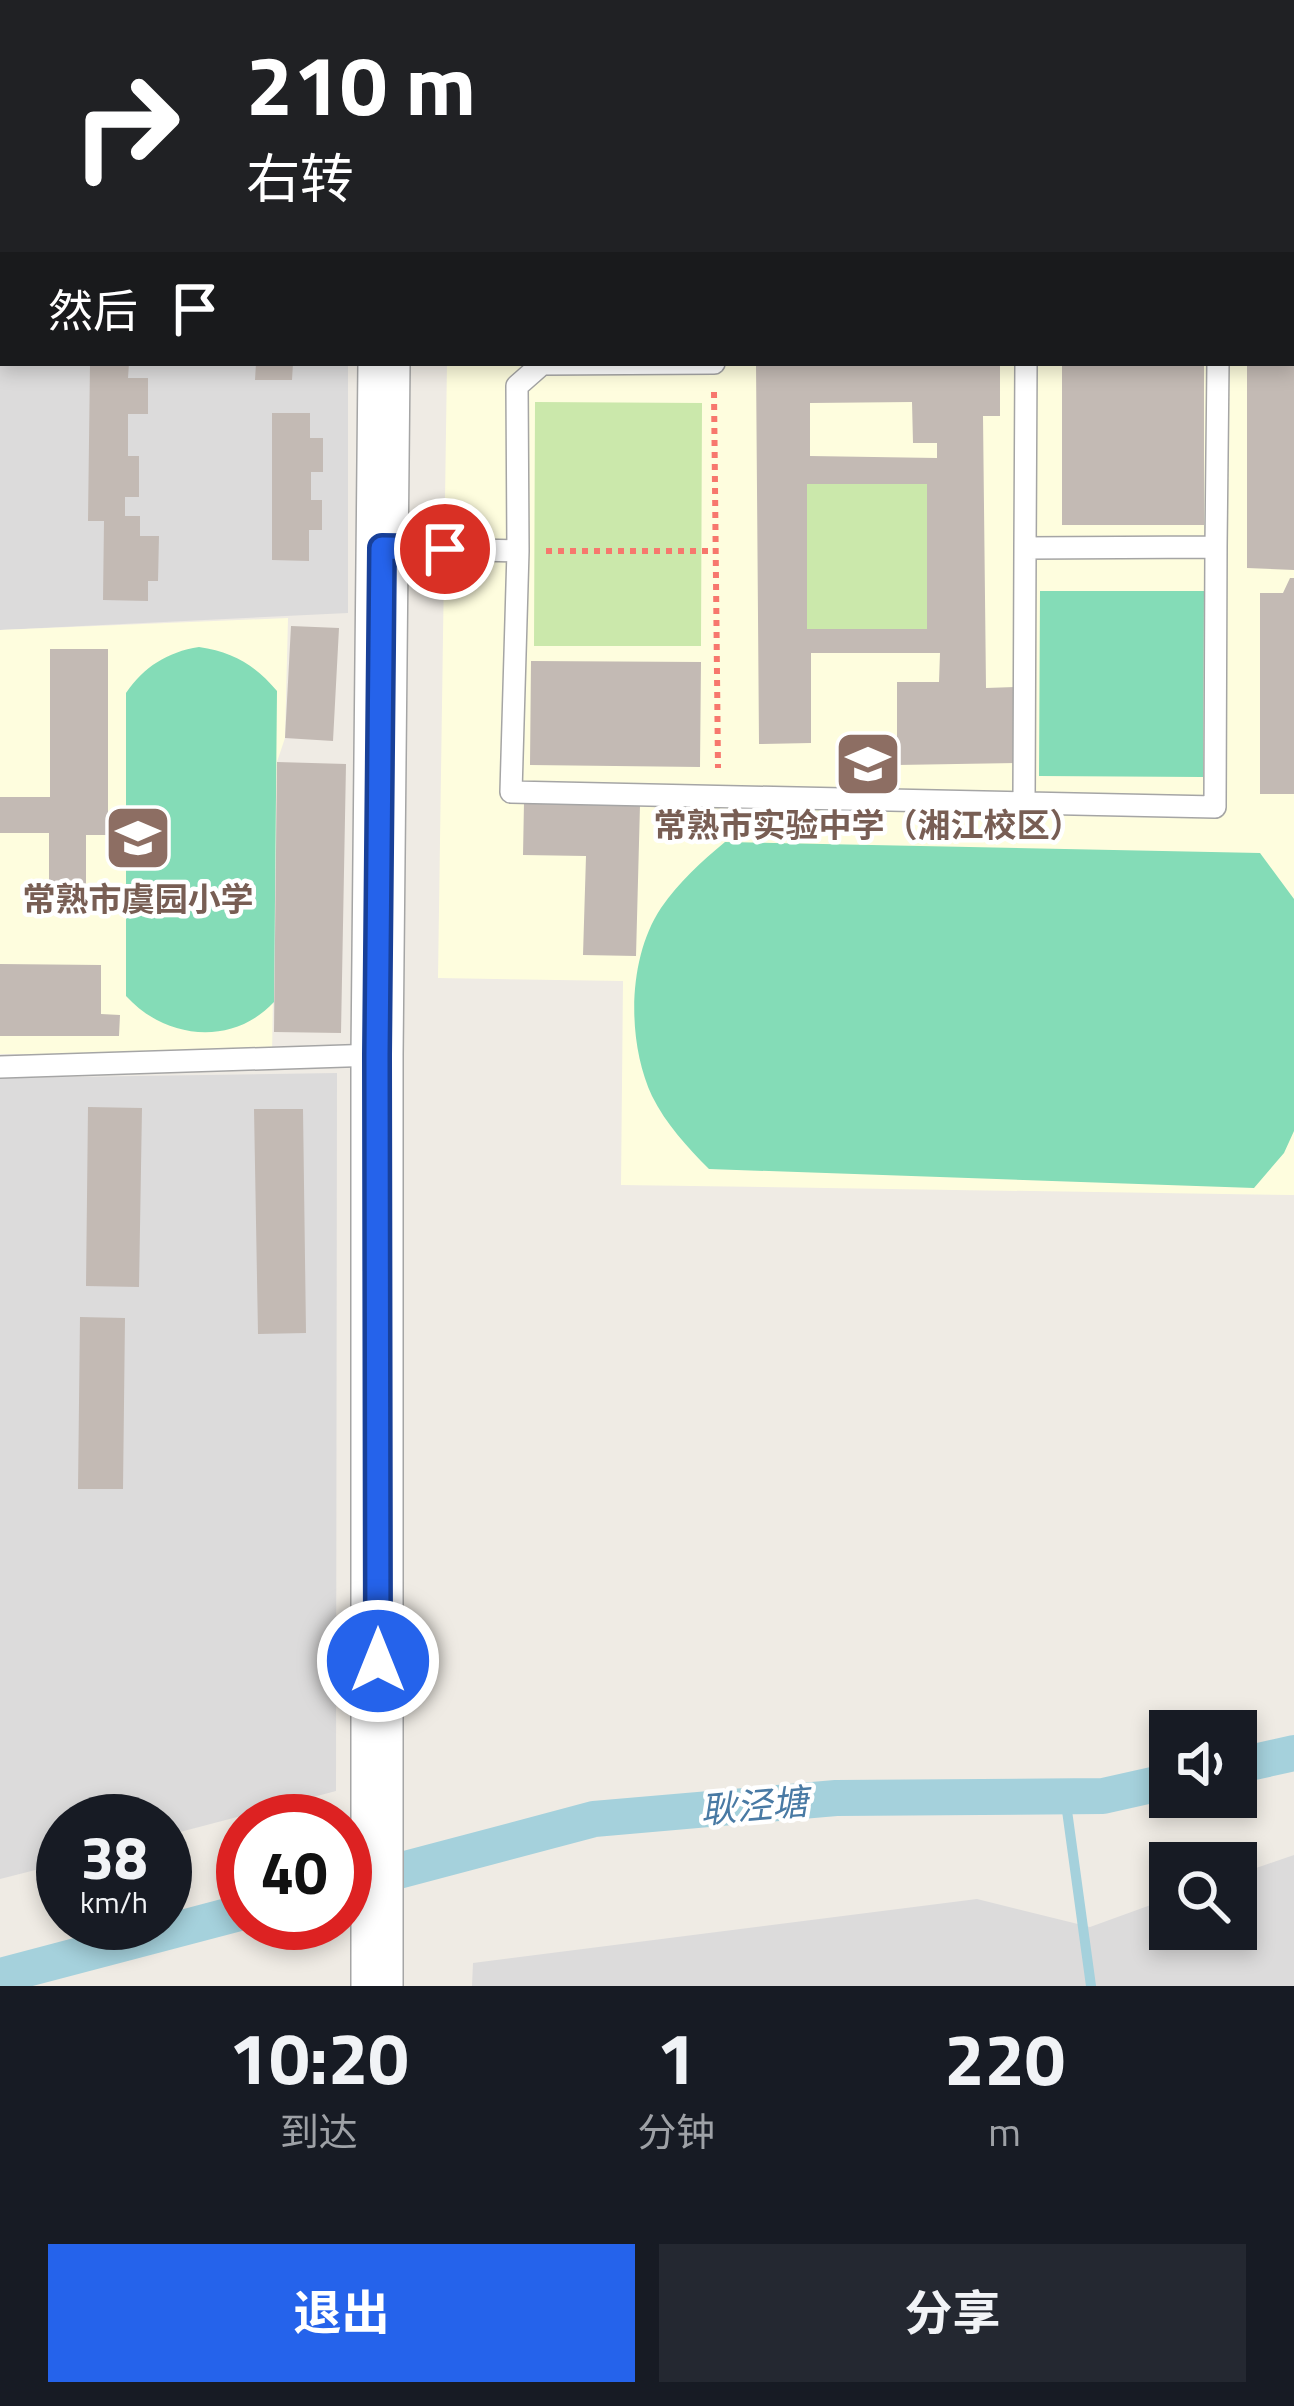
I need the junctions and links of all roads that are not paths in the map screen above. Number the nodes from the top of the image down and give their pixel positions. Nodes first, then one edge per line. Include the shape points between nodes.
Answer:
1 (384, 366) edge
2 (540, 366) edge
3 (1027, 366) edge
4 (1218, 366) edge
5 (1216, 547) junction
6 (382, 548) junction
7 (1025, 548) junction
8 (518, 551) junction
9 (1024, 803) junction
10 (377, 1055) junction
11 (0, 1067) edge
12 (377, 1984) edge

1 - 6 street
2 - 8 lane via 517,386
3 - 7 lane
4 - 5 lane
5 - 7 lane
5 - 9 lane via 1215,807
6 - 8 lane
6 - 10 street
7 - 9 lane
8 - 9 lane via 511,792
10 - 11 lane
10 - 12 street

